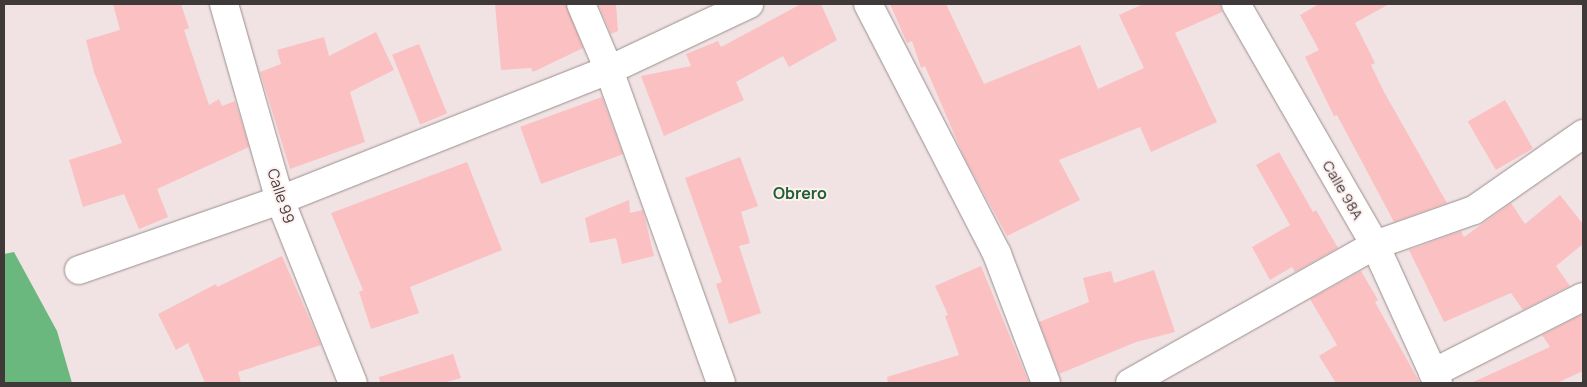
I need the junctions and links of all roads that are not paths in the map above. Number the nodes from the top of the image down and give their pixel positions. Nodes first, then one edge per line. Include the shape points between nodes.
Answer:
1 (224, 4) edge
2 (581, 4) edge
3 (749, 4) edge
4 (868, 4) edge
5 (1236, 4) edge
6 (609, 70) junction
7 (1583, 134) edge
8 (280, 200) junction
9 (1374, 245) junction
10 (79, 270) dead end
11 (1583, 297) edge
12 (1435, 378) edge
13 (353, 383) edge
14 (721, 383) edge
15 (1046, 383) edge
16 (1130, 383) edge

1 - 8 street, Calle 99
2 - 6 street
3 - 6 street
4 - 15 street via 997,254
5 - 9 street, Calle 98A
6 - 8 street
6 - 14 street
7 - 9 street via 1474,210
8 - 10 street
8 - 13 street, Calle 99
9 - 12 street, Calle 98A
9 - 16 street
11 - 12 street

